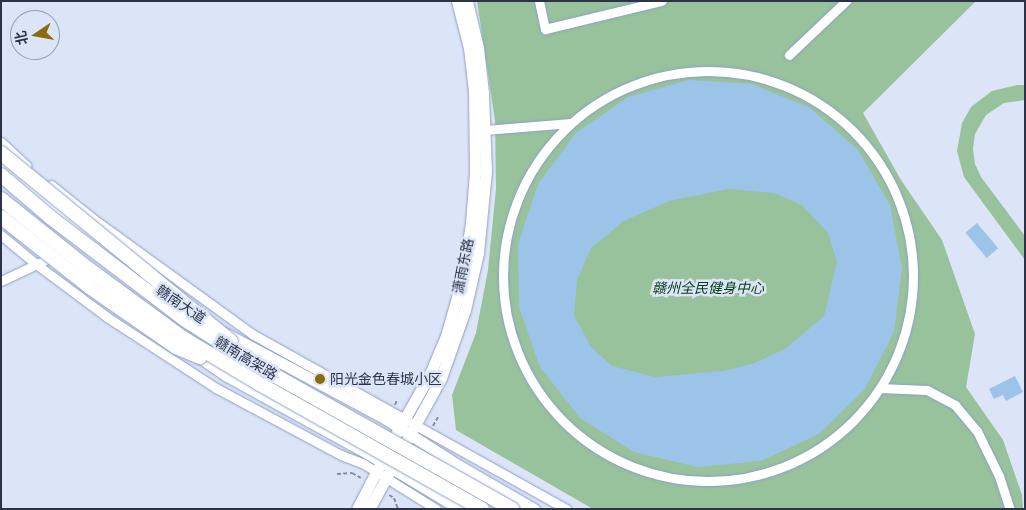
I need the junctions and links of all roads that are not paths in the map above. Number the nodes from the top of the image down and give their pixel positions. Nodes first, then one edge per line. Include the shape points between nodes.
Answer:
1 (457, 1) edge
2 (467, 1) edge
3 (539, 1) edge
4 (662, 1) edge
5 (846, 1) edge
6 (788, 54) dead end
7 (571, 123) junction
8 (485, 130) junction
9 (1, 142) edge
10 (1, 153) edge
11 (1, 163) edge
12 (1, 175) edge
13 (1, 199) edge
14 (1, 211) edge
15 (1, 217) edge
16 (1, 235) edge
17 (56, 255) junction
18 (36, 264) junction
19 (1, 281) edge
20 (266, 371) junction
21 (260, 384) junction
22 (880, 388) junction
23 (407, 427) junction
24 (385, 470) junction
25 (357, 509) edge
26 (369, 509) edge
27 (436, 509) edge
28 (460, 509) edge
29 (482, 509) edge
30 (512, 509) edge
31 (534, 509) edge
32 (567, 509) edge
33 (1010, 509) edge

1 - 23 main road, 潇雨东路 via 474,91 476,172 472,223 462,280 446,336
2 - 8 main road, 潇雨东路 via 478,48
3 - 4 street via 545,29
5 - 6 street
7 - 8 street
7 - 22 street via 606,96 648,78 702,70 738,72 782,83 822,105 857,134 884,171 903,212 912,257 912,303 900,348
7 - 22 street via 561,131 527,177 507,231 503,288 514,344 540,395 579,437 628,466 665,476 684,481 740,480 795,463 843,432
8 - 23 main road, 潇雨东路 via 482,224 467,301 441,378
9 - 23 street via 96,221 252,334
10 - 20 highway, bridge via 172,290
11 - 23 main road, 赣南大道 via 86,234 186,310
12 - 20 highway, 赣南高架路, bridge via 50,218 184,319
13 - 21 highway, 赣南高架路, bridge via 183,338
14 - 17 main road
15 - 21 highway, bridge via 91,288 176,346
16 - 18 street
17 - 18 street
17 - 24 main road via 116,302 227,376
18 - 19 street
18 - 24 street via 107,317 216,388 341,455
20 - 30 highway, 赣南高架路, bridge
21 - 29 highway, 赣南高架路, bridge
22 - 33 street via 927,390 955,405 977,431 999,476
23 - 24 main road, 潇雨东路
23 - 31 main road, 赣南大道 via 456,464
23 - 32 street
24 - 25 main road, 潇雨东路
24 - 26 main road, 潇雨东路
24 - 27 street
24 - 28 main road

